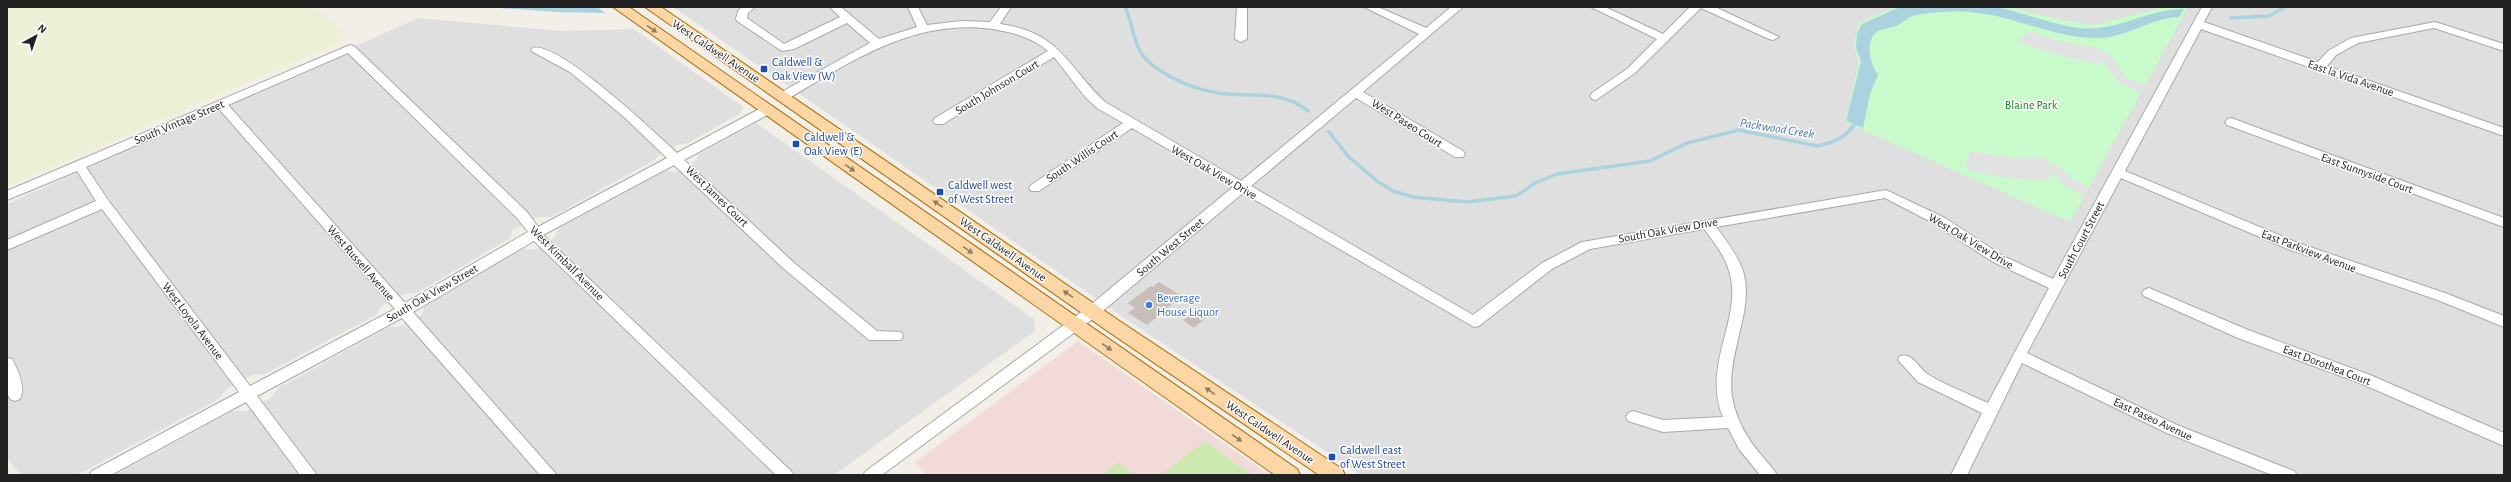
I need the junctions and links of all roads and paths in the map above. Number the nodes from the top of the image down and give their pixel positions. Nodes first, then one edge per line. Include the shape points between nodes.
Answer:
1 (620, 7) edge
2 (652, 7) edge
3 (750, 7) edge
4 (835, 7) edge
5 (913, 7) edge
6 (1006, 7) edge
7 (1242, 7) edge
8 (1369, 7) edge
9 (1458, 7) edge
10 (1596, 7) edge
11 (1696, 7) edge
12 (1706, 7) edge
13 (2207, 7) edge
14 (847, 18) junction
15 (2198, 24) junction
16 (993, 26) junction
17 (924, 29) junction
18 (1427, 33) junction
19 (1773, 37) dead end
20 (1665, 38) junction
21 (1241, 39) dead end
22 (878, 44) junction
23 (350, 48) joint
24 (2504, 48) edge
25 (537, 50) dead end
26 (1055, 52) junction
27 (2320, 67) junction
28 (1355, 93) junction
29 (782, 96) junction
30 (1596, 96) dead end
31 (221, 104) junction
32 (767, 110) junction
33 (938, 122) dead end
34 (2231, 122) dead end
35 (1130, 124) junction
36 (2504, 132) edge
37 (862, 151) junction
38 (1459, 154) dead end
39 (677, 158) junction
40 (78, 165) junction
41 (2117, 172) junction
42 (1240, 187) junction
43 (1035, 188) dead end
44 (1886, 194) joint
45 (7, 196) edge
46 (104, 203) junction
47 (2504, 223) edge
48 (1706, 224) junction
49 (535, 234) junction
50 (7, 245) edge
51 (2057, 286) junction
52 (2149, 293) dead end
53 (403, 311) junction
54 (1093, 311) junction
55 (1474, 322) joint
56 (2504, 322) edge
57 (1075, 325) junction
58 (896, 336) dead end
59 (2019, 355) junction
60 (1905, 360) dead end
61 (7, 363) edge
62 (248, 394) junction
63 (15, 395) dead end
64 (1991, 411) junction
65 (1633, 417) dead end
66 (1732, 422) junction
67 (2504, 440) edge
68 (97, 475) edge
69 (309, 475) edge
70 (549, 475) edge
71 (786, 475) edge
72 (871, 475) edge
73 (1290, 475) edge
74 (1335, 475) edge
75 (1769, 475) edge
76 (1959, 475) edge
77 (2289, 475) edge

1 -> 32 main road, West Caldwell Avenue
2 - 29 main road, West Caldwell Avenue
3 - 14 street via 743,11 741,19 782,48 790,47
4 - 14 street
5 - 17 street
6 - 16 street
7 - 21 street
8 - 18 street
9 - 18 street, South West Street
10 - 20 street
11 - 20 street
12 - 19 street
13 - 15 street, South Court Street
14 - 22 street
15 - 27 street, East la Vida Avenue
15 - 41 street, South Court Street
16 - 17 street, West Oak View Drive via 962,25
16 - 26 street, West Oak View Drive via 1030,36
17 - 22 street
18 - 28 street, South West Street
20 - 30 street via 1632,71
22 - 29 street
23 - 31 street, South Vintage Street
23 - 49 street, West Kimball Avenue via 522,215
24 - 27 street via 2435,25 2355,40 2332,53
25 - 39 street, West James Court via 574,70
26 - 33 street, South Johnson Court
26 - 35 street, West Oak View Drive via 1084,89
27 - 36 street, East la Vida Avenue
28 - 38 street, West Paseo Court via 1392,112 1424,136
28 - 42 street, South West Street
29 - 37 main road, West Caldwell Avenue
31 - 40 street, South Vintage Street
31 - 53 street, West Russell Avenue
32 - 37 main road via 781,109 832,143
32 - 39 street, South Oak View Street
32 -> 57 main road, West Caldwell Avenue
34 - 47 street, East Sunnyside Court
35 - 42 street, West Oak View Drive
35 - 43 street, South Willis Court
54 -> 37 main road, West Caldwell Avenue
39 - 49 street, South Oak View Street
39 - 58 street, West James Court via 788,265 874,336
40 - 45 street, South Vintage Street
40 - 46 street, West Loyola Avenue
41 - 51 street, South Court Street
41 - 56 street, East Parkview Avenue via 2293,246 2440,296
42 - 54 street, South West Street
42 - 55 street, West Oak View Drive
44 - 48 street, South Oak View Drive
44 - 51 street, West Oak View Drive via 1940,221 1998,260
46 - 50 street
46 - 62 street, West Loyola Avenue
48 - 55 street, South Oak View Drive via 1587,245 1547,266
48 - 66 street via 1726,250 1738,278 1740,302 1722,372 1724,398
49 - 53 street, South Oak View Street
49 - 71 street, West Kimball Avenue
51 - 59 street, South Court Street
52 - 67 street, East Dorothea Court via 2243,334 2365,379
53 - 62 street, South Oak View Street
53 - 70 street, West Russell Avenue
54 - 57 street, South West Street
74 -> 54 main road, West Caldwell Avenue
57 - 72 street, South West Street
57 -> 73 main road, West Caldwell Avenue
59 - 64 street, South Court Street
59 - 77 street, East Paseo Avenue via 2172,429
60 - 64 street via 1923,378
61 - 63 street via 13,376
62 - 68 street, South Oak View Street
62 - 69 street, West Loyola Avenue
64 - 76 street, South Court Street
65 - 66 street via 1663,426
66 - 75 street via 1739,437

